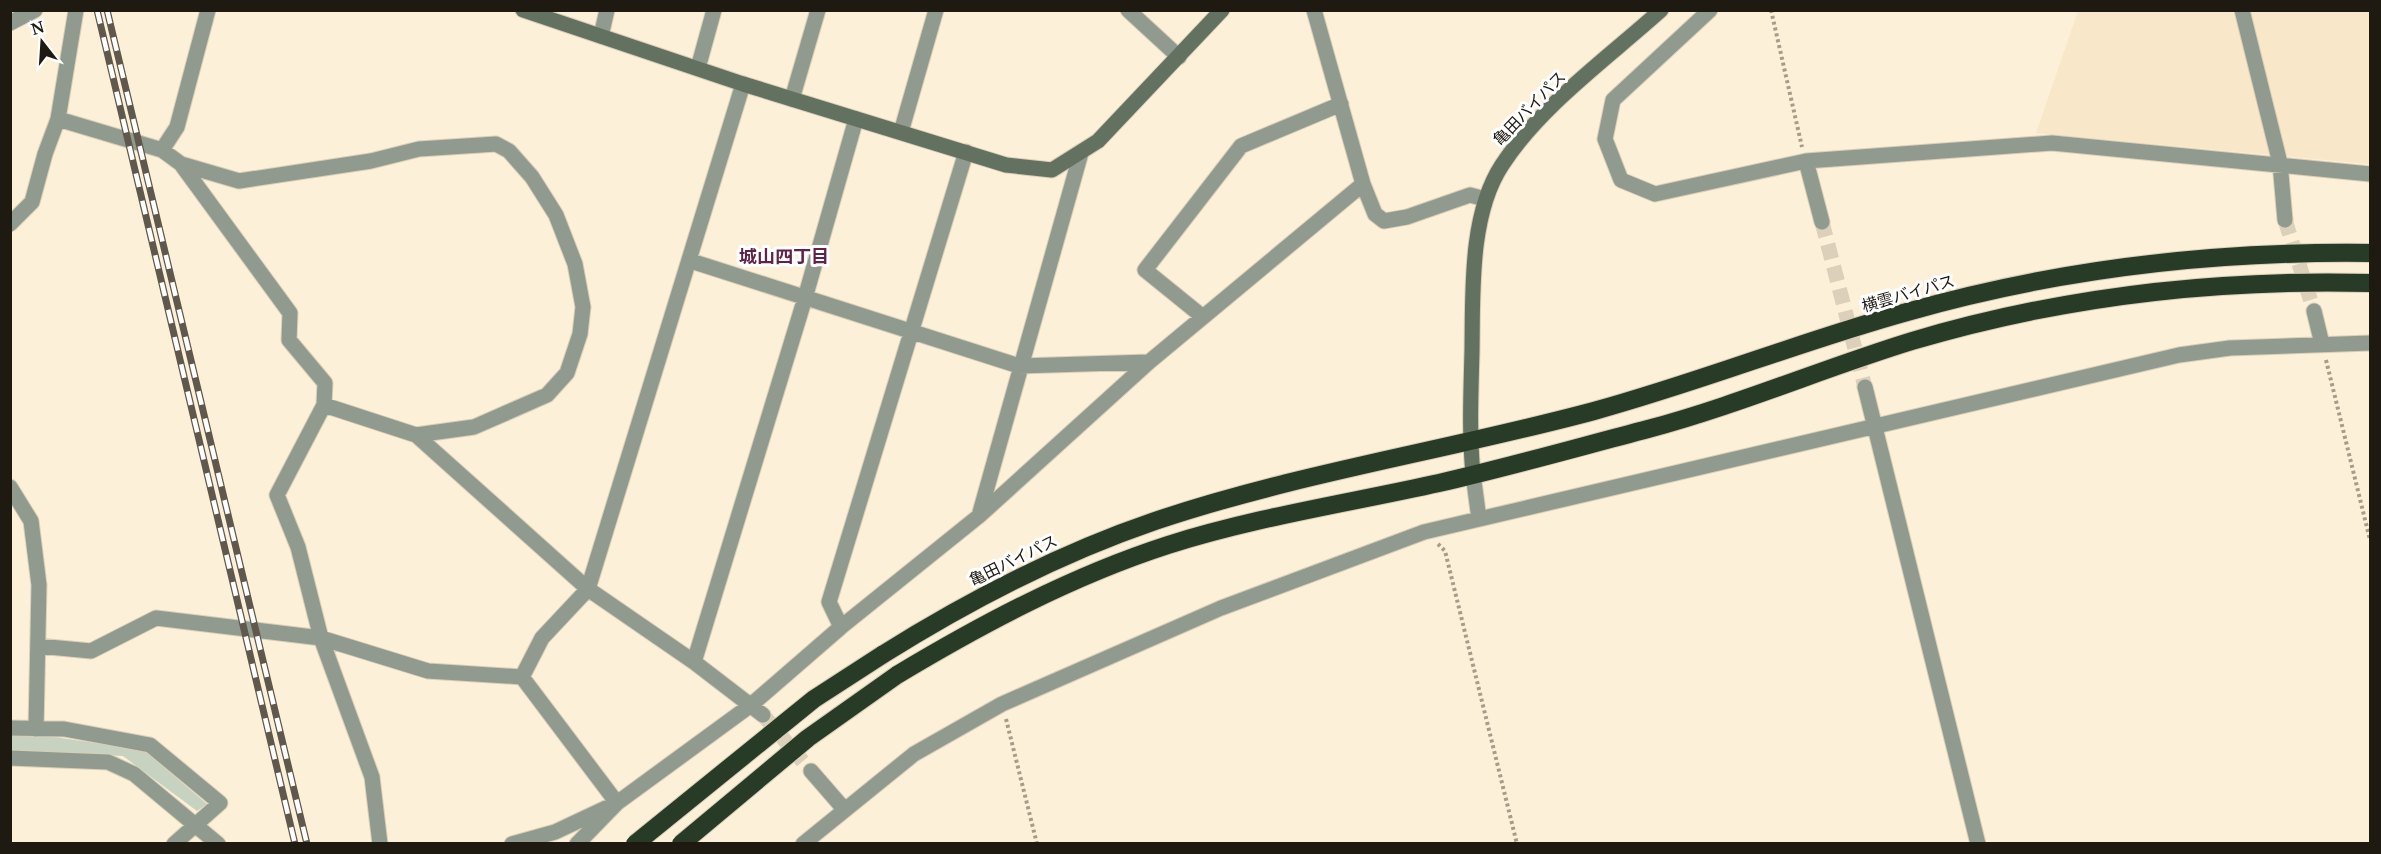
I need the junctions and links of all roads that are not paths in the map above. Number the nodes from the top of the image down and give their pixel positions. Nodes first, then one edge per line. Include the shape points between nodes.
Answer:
1 (35, 10) edge
2 (76, 10) edge
3 (208, 10) edge
4 (523, 10) edge
5 (607, 10) edge
6 (714, 10) edge
7 (818, 10) edge
8 (936, 10) edge
9 (1128, 10) edge
10 (1222, 10) edge
11 (1314, 10) edge
12 (1661, 10) edge
13 (1710, 10) edge
14 (2242, 10) edge
15 (10, 23) edge
16 (601, 36) junction
17 (1179, 57) junction
18 (698, 68) junction
19 (743, 84) junction
20 (792, 99) junction
21 (1341, 104) junction
22 (856, 118) junction
23 (58, 119) junction
24 (901, 132) junction
25 (162, 150) junction
26 (966, 152) junction
27 (1081, 153) junction
28 (1806, 161) junction
29 (2280, 163) junction
30 (181, 164) junction
31 (2370, 174) edge
32 (1363, 184) junction
33 (1485, 199) junction
34 (2285, 220) tunnel mouth
35 (1822, 222) tunnel mouth
36 (10, 224) edge
37 (2370, 253) edge
38 (691, 261) junction
39 (2370, 283) edge
40 (805, 298) junction
41 (2314, 311) tunnel mouth
42 (1203, 317) junction
43 (912, 332) junction
44 (2370, 343) edge
45 (2322, 344) junction
46 (1149, 362) junction
47 (1019, 366) junction
48 (1865, 387) tunnel mouth
49 (324, 405) junction
50 (1874, 425) junction
51 (416, 435) junction
52 (1470, 442) junction
53 (1473, 474) junction
54 (10, 487) edge
55 (979, 516) junction
56 (1479, 519) junction
57 (588, 589) junction
58 (841, 627) junction
59 (321, 638) junction
60 (38, 646) junction
61 (694, 662) junction
62 (522, 677) junction
63 (751, 705) junction
64 (763, 715) tunnel mouth
65 (10, 728) edge
66 (36, 729) junction
67 (10, 758) edge
68 (811, 771) tunnel mouth
69 (616, 803) junction
70 (844, 809) junction
71 (196, 824) junction
72 (174, 843) edge
73 (218, 843) edge
74 (380, 843) edge
75 (512, 843) edge
76 (577, 843) edge
77 (636, 843) edge
78 (681, 843) edge
79 (803, 843) edge
80 (1977, 843) edge

1 - 15 street
2 - 23 street
3 - 25 street via 177,127
4 - 16 street
5 - 16 street
6 - 18 street
7 - 20 street
8 - 24 street
9 - 17 street
10 - 17 street
11 - 21 street
12 - 33 street, 亀田バイパス via 1524,137 1501,166
13 - 28 street via 1613,100 1605,139 1621,180 1655,194
14 - 29 street
16 - 18 street
17 - 27 street via 1098,141
18 - 19 street
19 - 20 street
19 - 38 street
20 - 22 street
21 - 32 street
21 - 42 street via 1240,146 1145,270
22 - 24 street
22 - 40 street
23 - 25 street
23 - 36 street via 32,202
24 - 26 street
25 - 30 street
26 - 27 street via 1006,165 1052,170
26 - 43 street
27 - 47 street
28 - 29 street via 2052,143
28 - 35 street
29 - 31 street
29 - 34 street
30 - 49 street via 290,313 289,340 325,383
30 - 51 street via 239,181 371,161 418,149 496,144 532,177 556,215 575,264 583,307 580,334 567,372 547,395 474,427
32 - 33 street via 1375,214 1384,221 1470,195
32 - 42 street
33 - 52 street, 亀田バイパス via 1474,270
37 - 52 highway, 横雲バイパス via 2238,256 2041,280 1907,312 1676,387
38 - 40 street
38 - 57 street
39 - 53 highway via 2243,285 2169,292 1989,321 1835,366 1687,418
40 - 43 street
40 - 61 street
41 - 45 street
42 - 46 street
43 - 47 street
43 - 58 street via 829,602
44 - 45 street
45 - 50 street via 2230,348 2179,355
46 - 47 street
46 - 55 street
47 - 55 street
48 - 50 street
49 - 51 street
49 - 59 street via 277,495 298,547
50 - 56 street
50 - 80 street
51 - 57 street
52 - 53 street, 亀田バイパス
52 - 77 highway, 亀田バイパス, bridge via 1272,488 1154,521 1016,578 942,618 814,699
53 - 56 street
53 - 78 highway, bridge via 1314,508 1167,546 1030,602 961,636 897,675 808,738
54 - 60 street via 31,521 39,585
55 - 58 street
56 - 70 street via 1424,532 1221,608 1002,704 914,753
57 - 61 street
57 - 62 street via 542,638
58 - 63 street
59 - 60 street via 156,618 91,651
59 - 62 street via 428,671
59 - 74 street via 372,777
60 - 66 street
61 - 63 street
62 - 69 street
63 - 64 street
63 - 69 street
65 - 66 street
66 - 71 street via 64,729 150,745 220,803
67 - 71 street via 108,762 134,774
68 - 70 street
69 - 75 street via 555,832
69 - 76 street
70 - 79 street
71 - 72 street
71 - 73 street

